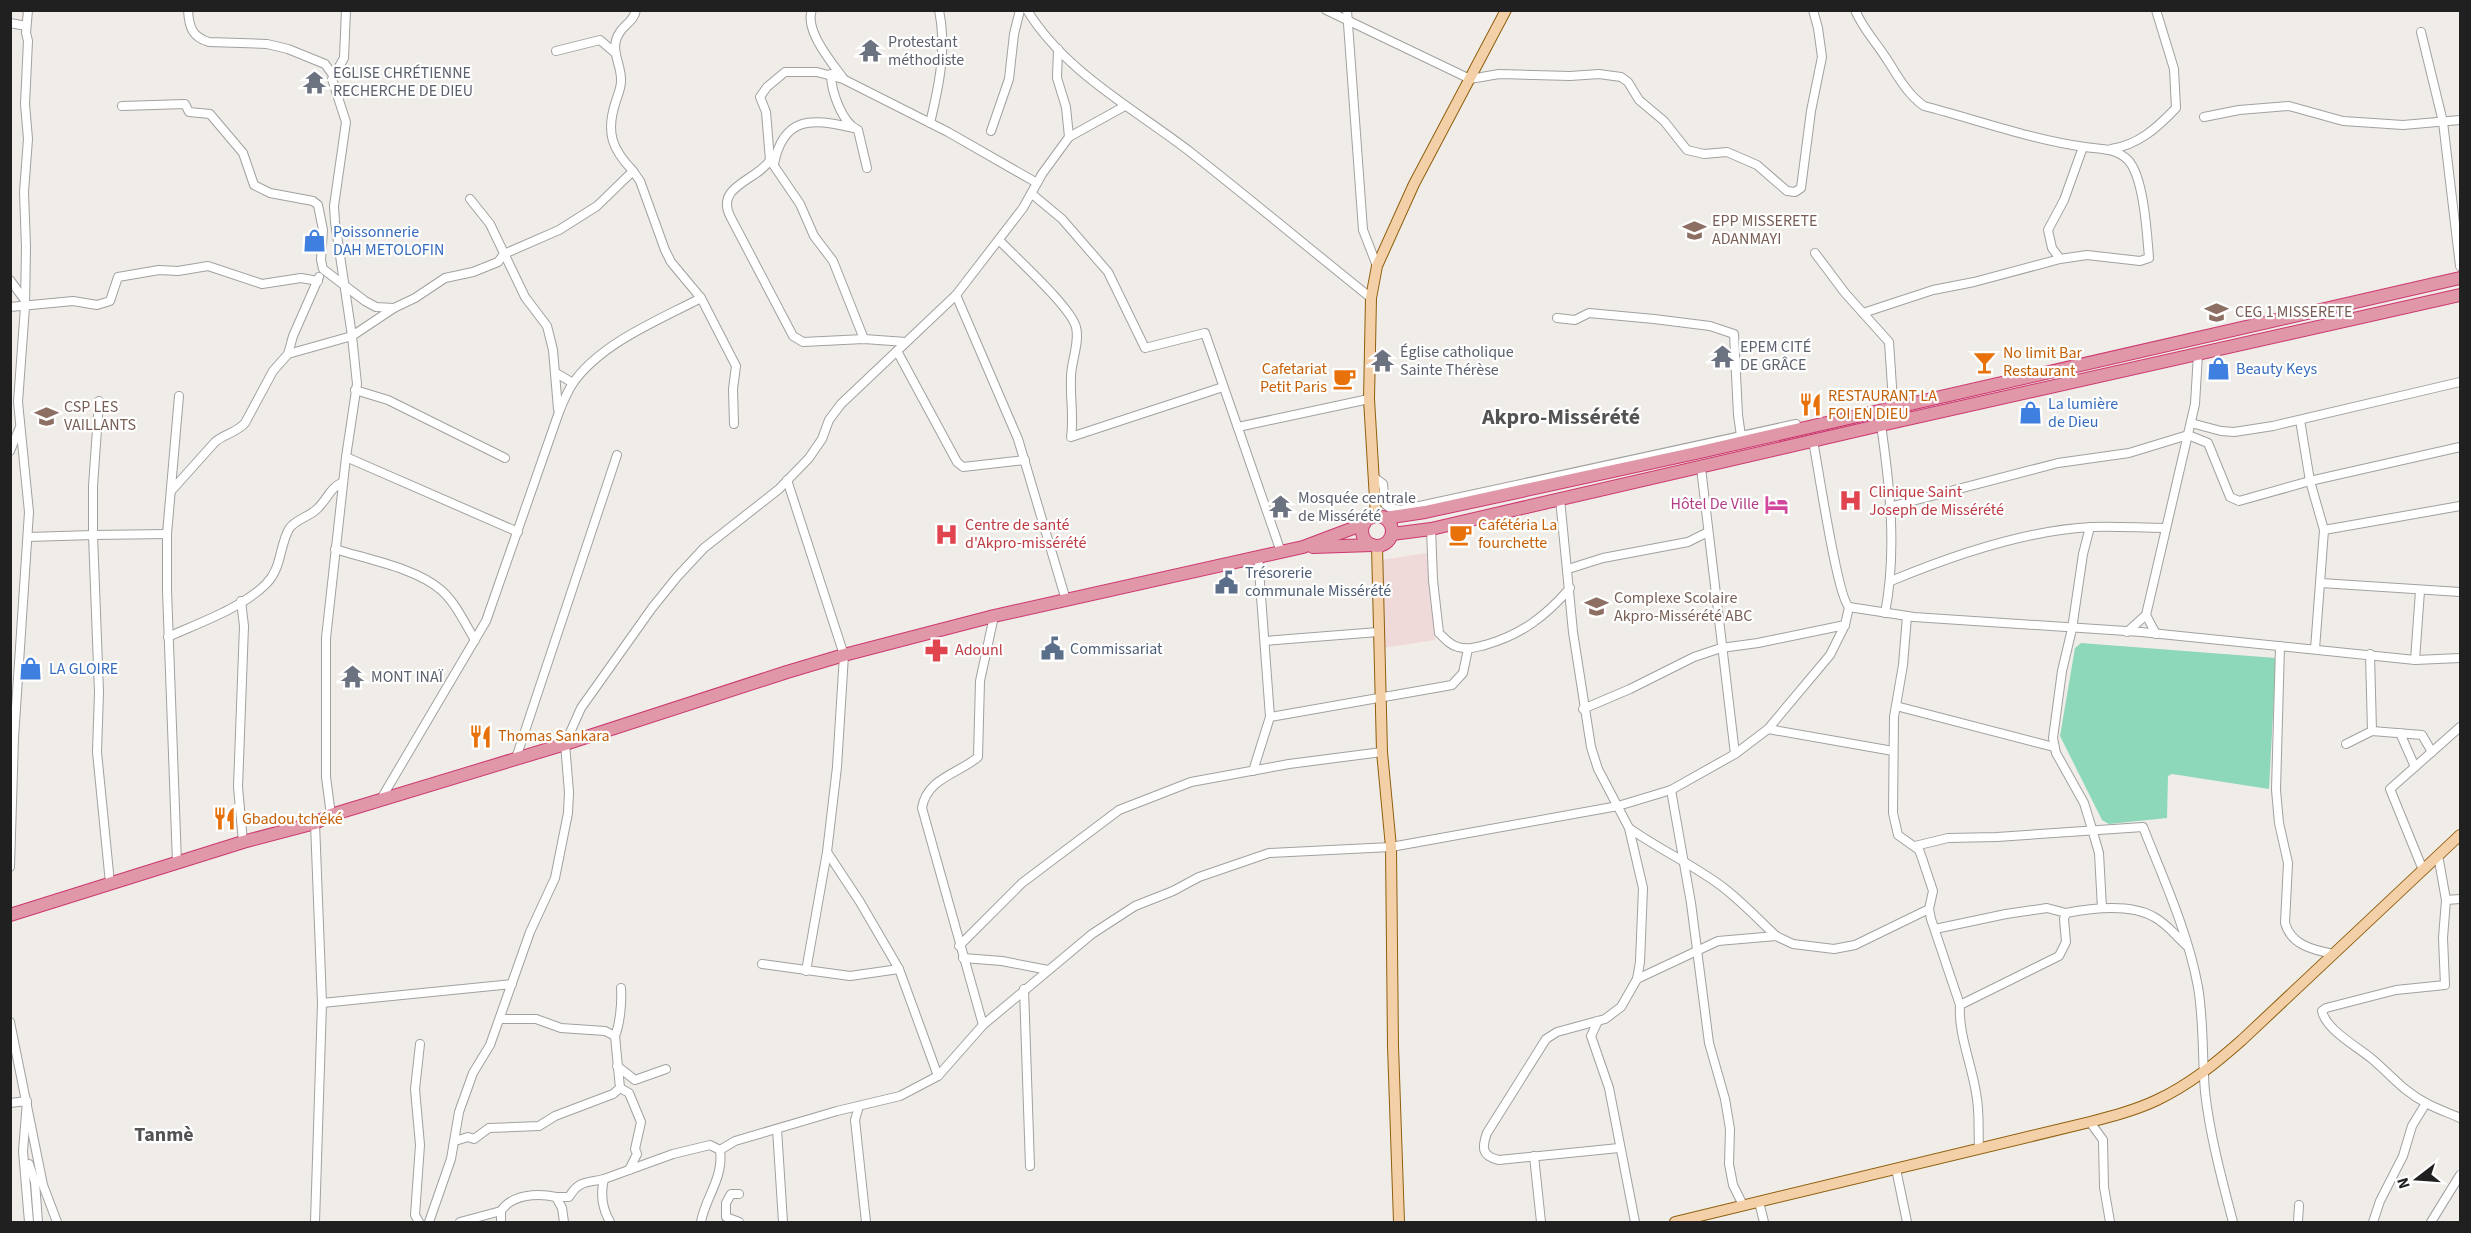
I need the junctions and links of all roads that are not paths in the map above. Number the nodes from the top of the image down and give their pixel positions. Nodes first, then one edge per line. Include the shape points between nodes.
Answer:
1 (28, 10) edge
2 (188, 10) edge
3 (346, 10) edge
4 (636, 10) edge
5 (812, 10) edge
6 (939, 10) edge
7 (1020, 10) edge
8 (1027, 10) edge
9 (1326, 10) edge
10 (1347, 10) edge
11 (1506, 10) edge
12 (1813, 10) edge
13 (1855, 10) edge
14 (2156, 10) edge
15 (1349, 22) junction
16 (10, 23) edge
17 (26, 26) junction
18 (620, 32) junction
19 (2421, 32) dead end
20 (600, 40) junction
21 (1058, 49) junction
22 (556, 51) dead end
23 (614, 52) junction
24 (831, 74) junction
25 (333, 75) junction
26 (843, 79) junction
27 (1470, 80) junction
28 (122, 106) dead end
29 (1125, 106) junction
30 (2204, 117) dead end
31 (2460, 120) edge
32 (930, 123) junction
33 (2444, 123) junction
34 (853, 128) junction
35 (991, 131) dead end
36 (1069, 136) junction
37 (2083, 147) junction
38 (2109, 150) junction
39 (772, 162) junction
40 (867, 168) dead end
41 (633, 171) junction
42 (1037, 183) junction
43 (1032, 194) junction
44 (470, 200) dead end
45 (999, 240) junction
46 (1815, 253) dead end
47 (504, 254) junction
48 (2060, 259) junction
49 (498, 262) junction
50 (509, 266) junction
51 (1377, 266) junction
52 (2460, 266) edge
53 (323, 269) junction
54 (2460, 272) edge
55 (2460, 278) edge
56 (10, 280) edge
57 (318, 281) junction
58 (345, 288) junction
59 (956, 295) junction
60 (2460, 295) edge
61 (701, 298) junction
62 (1371, 298) junction
63 (25, 303) junction
64 (10, 307) edge
65 (394, 308) junction
66 (1863, 313) junction
67 (1557, 318) dead end
68 (352, 336) junction
69 (864, 339) junction
70 (906, 342) junction
71 (897, 351) junction
72 (288, 354) junction
73 (2198, 354) junction
74 (556, 373) junction
75 (2460, 382) edge
76 (573, 383) junction
77 (1223, 387) junction
78 (355, 390) junction
79 (179, 396) dead end
80 (1369, 399) junction
81 (14, 401) edge
82 (99, 401) dead end
83 (1892, 406) junction
84 (559, 412) junction
85 (2300, 420) junction
86 (2191, 423) junction
87 (734, 424) dead end
88 (21, 425) junction
89 (1881, 425) junction
90 (1238, 428) junction
91 (2188, 435) junction
92 (1741, 436) junction
93 (1764, 438) junction
94 (1814, 441) junction
95 (2460, 447) edge
96 (10, 451) edge
97 (1766, 452) junction
98 (617, 455) dead end
99 (346, 457) junction
100 (505, 459) dead end
101 (1025, 460) junction
102 (1701, 468) junction
103 (1375, 478) junction
104 (788, 480) junction
105 (343, 482) junction
106 (2310, 482) junction
107 (171, 490) junction
108 (1560, 499) junction
109 (2460, 506) edge
110 (1889, 507) junction
111 (1380, 517) junction
112 (1364, 524) junction
113 (2090, 527) junction
114 (2166, 528) junction
115 (1431, 529) junction
116 (2324, 530) junction
117 (518, 532) junction
118 (1708, 532) junction
119 (167, 534) junction
120 (1392, 534) junction
121 (93, 535) junction
122 (28, 537) junction
123 (1375, 545) junction
124 (1303, 547) junction
125 (335, 549) junction
126 (1281, 552) junction
127 (1258, 556) junction
128 (1568, 569) junction
129 (1892, 581) junction
130 (2321, 583) junction
131 (1570, 588) junction
132 (2420, 591) junction
133 (2460, 592) edge
134 (1066, 600) junction
135 (241, 602) junction
136 (1849, 607) junction
137 (1885, 613) junction
138 (2146, 615) junction
139 (994, 616) junction
140 (1907, 616) junction
141 (1845, 625) junction
142 (2072, 629) junction
143 (1378, 632) junction
144 (2127, 632) junction
145 (2156, 634) junction
146 (168, 637) junction
147 (475, 640) junction
148 (1265, 641) junction
149 (2280, 646) junction
150 (1721, 648) junction
151 (2315, 649) junction
152 (1468, 650) junction
153 (2370, 654) junction
154 (844, 656) junction
155 (2460, 658) edge
156 (2415, 660) junction
157 (1380, 697) junction
158 (1896, 706) junction
159 (1583, 709) junction
160 (1270, 717) junction
161 (2460, 727) edge
162 (1768, 729) junction
163 (2373, 731) junction
164 (2400, 733) junction
165 (565, 744) junction
166 (2346, 744) dead end
167 (2054, 747) junction
168 (1893, 751) junction
169 (1382, 752) junction
170 (2432, 752) junction
171 (1735, 754) junction
172 (516, 759) junction
173 (2415, 767) junction
174 (1253, 771) junction
175 (1671, 789) junction
176 (381, 799) junction
177 (1618, 806) junction
178 (331, 815) junction
179 (315, 823) junction
180 (1629, 828) junction
181 (2092, 829) junction
182 (2460, 835) edge
183 (243, 842) junction
184 (1915, 846) junction
185 (1390, 847) junction
186 (827, 852) junction
187 (2438, 855) junction
188 (1682, 861) junction
189 (177, 863) junction
190 (10, 867) edge
191 (2423, 870) junction
192 (110, 883) junction
193 (2460, 899) edge
194 (2446, 900) junction
195 (2102, 908) junction
196 (1929, 909) junction
197 (2066, 913) junction
198 (10, 915) edge
199 (1935, 928) junction
200 (1776, 936) junction
201 (2186, 945) junction
202 (959, 946) junction
203 (1698, 950) junction
204 (2334, 954) junction
205 (963, 958) junction
206 (762, 964) dead end
207 (899, 969) junction
208 (1048, 970) junction
209 (806, 971) junction
210 (1637, 979) junction
211 (512, 984) junction
212 (621, 988) dead end
213 (1024, 989) junction
214 (322, 1003) junction
215 (1959, 1005) junction
216 (500, 1019) junction
217 (1598, 1021) junction
218 (10, 1022) edge
219 (982, 1025) junction
220 (1576, 1027) junction
221 (615, 1036) junction
222 (1591, 1036) junction
223 (420, 1044) dead end
224 (616, 1066) junction
225 (666, 1069) dead end
226 (2204, 1072) junction
227 (938, 1076) junction
228 (620, 1088) junction
229 (27, 1101) junction
230 (10, 1103) edge
231 (2426, 1103) junction
232 (859, 1106) junction
233 (2460, 1118) edge
234 (2090, 1122) junction
235 (777, 1129) junction
236 (455, 1141) junction
237 (1619, 1148) junction
238 (1979, 1149) junction
239 (720, 1150) junction
240 (1534, 1156) junction
241 (29, 1164) dead end
242 (1030, 1166) dead end
243 (1896, 1169) junction
244 (628, 1170) junction
245 (2460, 1175) edge
246 (604, 1179) junction
247 (739, 1194) dead end
248 (556, 1197) junction
249 (1759, 1202) junction
250 (1743, 1205) junction
251 (2299, 1205) dead end
252 (501, 1211) junction
253 (29, 1222) edge
254 (38, 1222) edge
255 (57, 1222) edge
256 (315, 1222) edge
257 (419, 1222) edge
258 (429, 1222) edge
259 (460, 1222) edge
260 (501, 1222) edge
261 (564, 1222) edge
262 (610, 1222) edge
263 (701, 1222) edge
264 (739, 1222) edge
265 (783, 1222) edge
266 (866, 1222) edge
267 (1399, 1222) edge
268 (1541, 1222) edge
269 (1635, 1222) edge
270 (1675, 1222) edge
271 (1764, 1222) edge
272 (1907, 1222) edge
273 (2110, 1222) edge
274 (2233, 1222) edge
275 (2298, 1222) edge
276 (2373, 1222) edge
277 (2431, 1222) edge

1 - 17 street
2 - 25 street via 189,26 201,40 288,49 325,64
3 - 25 street via 344,58
4 - 18 street via 634,18
5 - 26 street via 813,31
6 - 32 street via 942,54
7 - 35 street via 1008,79
8 - 21 street
9 - 15 street
10 - 15 street
11 - 27 main road
12 - 27 street via 1822,57 1801,188 1795,192 1787,191 1757,165 1727,152 1704,154 1687,150 1621,77 1499,74
13 - 37 street via 1902,84 1924,106 2019,134
14 - 38 street via 2174,69 2176,108 2156,129 2128,146
15 - 27 street
15 - 51 street via 1363,230
16 - 17 street
17 - 63 street
18 - 20 street
18 - 23 street
19 - 33 street
20 - 22 street
20 - 23 street
21 - 29 street
21 - 36 street via 1057,78
23 - 41 street via 621,84 609,129 616,149
24 - 26 street
24 - 34 street via 839,106
24 - 39 street via 785,72 761,94
25 - 58 street via 346,122 334,206
26 - 32 street
27 - 51 main road via 1414,184
28 - 53 street via 185,104 189,112 210,114 243,153 254,185 318,205 323,230
29 - 36 street
29 - 62 street via 1189,151
30 - 33 street via 2289,105 2343,121
31 - 33 street
32 - 42 street
33 - 52 street
34 - 39 street via 817,123 791,128 781,138
34 - 40 street via 858,130
36 - 42 street
37 - 38 street
37 - 48 street via 2064,200 2048,230 2052,248
38 - 48 street via 2128,160 2135,171 2149,258 2140,261 2087,255
39 - 69 street via 800,204 814,236 833,261
39 - 69 street via 730,193 726,204 730,216 797,340
41 - 47 street via 597,206 559,230
41 - 61 street via 671,262
42 - 43 street
43 - 45 street
43 - 77 street via 1062,219 1108,272 1145,348 1204,333
44 - 47 street via 490,224
45 - 59 street
45 - 77 street via 1076,326 1070,374 1074,418 1071,437
46 - 66 street
47 - 49 street
47 - 50 street
48 - 66 street via 1933,290
49 - 50 street
49 - 65 street via 445,278
50 - 74 street via 525,297 547,326
51 - 62 main road
53 - 57 street
53 - 58 street
54 - 83 street
55 - 83 highway
56 - 63 street
57 - 63 street via 301,278 262,284 208,266 118,276 110,301 97,305 74,301
57 - 72 street
58 - 65 street via 376,307
58 - 68 street
59 - 70 street
59 - 101 street
60 - 73 highway
61 - 76 street via 634,332 600,356
61 - 87 street via 736,366
62 - 80 main road
63 - 64 street
63 - 81 street
65 - 68 street
66 - 83 street via 1889,342
67 - 92 street via 1575,320 1589,313 1710,326 1734,334
68 - 72 street
68 - 78 street
69 - 70 street
70 - 71 street
71 - 101 street via 957,462 963,467
71 - 104 street via 841,404 809,458
72 - 107 street via 273,371 245,423 215,442
73 - 86 street
73 - 89 highway
74 - 76 street
74 - 84 street
75 - 85 street
76 - 84 street
77 - 90 street
78 - 99 street
78 - 100 street via 388,400
79 - 107 street
80 - 90 street
80 - 103 main road
81 - 88 street
82 - 121 street
83 - 92 street
83 - 93 highway
84 - 117 street
85 - 86 street via 2234,432
85 - 106 street
86 - 91 street
88 - 96 street
88 - 122 street
89 - 94 highway
89 - 110 street
90 - 126 street
91 - 106 street via 2208,442 2234,500
91 - 110 street via 2129,453 2058,463
91 - 114 street
92 - 103 street via 1401,510 1386,504 1383,484
93 - 97 highway
93 - 111 highway via 1425,513
94 - 97 highway
94 - 136 street via 1834,554 1844,601
95 - 106 street
97 - 102 highway
98 - 172 street
99 - 105 street
99 - 117 street
101 - 134 street
102 - 108 highway
102 - 118 street
103 - 111 main road
104 - 154 street
104 - 165 street via 704,548 677,577 581,708
105 - 125 street
105 - 135 street via 330,490 318,508 293,524 274,574 266,585
106 - 116 street
107 - 119 street
108 - 115 highway
108 - 128 street
109 - 116 street
110 - 129 street
111 - 112 highway
111 - 120 highway via 1390,522
112 - 123 highway via 1363,536
112 - 124 highway
113 - 114 street
113 - 129 street via 1997,544 1942,560
113 - 142 street
114 - 138 street
115 - 120 highway
115 - 152 street via 1439,633 1456,647
116 - 130 street
117 - 147 street via 486,621
118 - 128 street via 1688,542 1603,558
118 - 150 street
119 - 121 street
119 - 146 street
120 - 123 highway via 1384,544
121 - 122 street
121 - 192 street via 99,692 97,752
122 - 190 street via 14,738
123 - 124 highway
123 - 143 main road
124 - 126 highway
125 - 147 street via 403,571 441,590
125 - 178 street via 326,638 326,777
126 - 127 highway
127 - 134 highway
127 - 148 street
128 - 131 street
129 - 137 street
130 - 132 street
130 - 151 street
131 - 152 street via 1536,622 1505,639
131 - 159 street
132 - 133 street
132 - 156 street
134 - 139 highway
135 - 146 street
135 - 183 street via 244,626 238,787
136 - 137 street
136 - 141 street
137 - 140 street
138 - 144 street
138 - 145 street
139 - 154 highway
139 - 202 street via 980,681 978,757 928,791 922,808
140 - 142 street
140 - 158 street
141 - 150 street
141 - 162 street via 1830,655
142 - 144 street
142 - 167 street via 2062,671
143 - 148 street
143 - 157 main road
144 - 145 street
145 - 149 street
146 - 189 street
147 - 176 street
148 - 160 street
149 - 151 street
149 - 204 street via 2276,790 2288,863 2285,923 2287,932 2307,948
150 - 159 street
150 - 171 street
151 - 153 street
152 - 157 street via 1462,673 1452,685
153 - 156 street
153 - 163 street
154 - 165 highway
154 - 186 street
155 - 156 street
157 - 160 street
157 - 169 main road
158 - 167 street
158 - 168 street
159 - 177 street via 1598,769
160 - 174 street
161 - 170 street
162 - 168 street
162 - 171 street
163 - 164 street
163 - 166 street
164 - 170 street via 2422,735
164 - 173 street
165 - 172 highway
165 - 211 street via 569,792 560,856 555,878
167 - 181 street via 2084,803
168 - 184 street via 1893,813 1897,832
169 - 174 street
169 - 185 main road
170 - 173 street
171 - 175 street
172 - 176 highway
173 - 191 street via 2390,789
174 - 202 street via 1191,782 1106,818 1022,883
175 - 177 street
175 - 188 street
176 - 178 highway
177 - 180 street
177 - 185 street
178 - 179 highway
179 - 183 highway
179 - 214 street
180 - 188 street
180 - 210 street via 1643,888
181 - 184 street via 1948,838
181 - 195 street via 2099,853
181 - 201 street via 2143,826
182 - 187 main road
183 - 189 highway
184 - 196 street via 1933,891
185 - 208 street via 1269,852 1199,877 1135,906
185 - 267 main road
186 - 207 street
186 - 209 street
187 - 191 main road
187 - 194 street
188 - 200 street via 1725,888
188 - 203 street
189 - 192 highway
191 - 204 main road
192 - 198 highway
193 - 194 street
194 - 231 street via 2445,985 2396,990 2322,1011 2323,1018 2347,1041 2403,1089
195 - 197 street
195 - 201 street via 2143,911 2157,918
196 - 199 street
196 - 200 street via 1855,945 1834,949 1793,944
197 - 199 street via 2048,908
197 - 215 street via 2066,942 2059,956
199 - 215 street
200 - 203 street via 1729,938
201 - 226 street via 2204,1028
202 - 205 street
203 - 210 street
203 - 250 street via 1709,1043 1730,1129 1729,1164 1733,1185
204 - 226 main road
205 - 208 street
205 - 219 street
206 - 209 street
207 - 209 street via 850,976
207 - 227 street
208 - 213 street
210 - 217 street via 1621,1007
211 - 214 street
211 - 216 street
212 - 221 street
213 - 219 street
213 - 242 street
214 - 256 street
215 - 238 street via 1976,1092
216 - 221 street via 536,1019 561,1028 605,1031
216 - 236 street via 473,1073 459,1112
217 - 220 street
217 - 222 street
218 - 229 street
219 - 227 street
220 - 222 street
220 - 240 street via 1546,1039 1482,1145 1487,1156 1499,1160
221 - 224 street
222 - 237 street via 1609,1088
223 - 257 street via 415,1089 420,1145 415,1215
224 - 225 street via 635,1080
224 - 228 street
226 - 234 main road via 2159,1099
226 - 274 street via 2213,1142
227 - 232 street via 900,1096
228 - 236 street via 538,1126 489,1128 474,1139
228 - 244 street via 629,1093 641,1122 637,1154
229 - 230 street
229 - 253 street via 23,1151
229 - 255 street via 43,1185
231 - 233 street
231 - 276 street via 2412,1126
232 - 235 street
232 - 266 street via 855,1120
234 - 238 main road
234 - 273 street via 2103,1140 2104,1187
235 - 239 street via 735,1140
235 - 265 street
236 - 258 street
237 - 240 street
237 - 269 street
238 - 243 main road
239 - 244 street via 710,1145
239 - 263 street via 716,1185
240 - 268 street
241 - 254 street via 35,1182
243 - 249 main road
243 - 272 street
244 - 246 street
245 - 277 street
246 - 248 street via 590,1180 574,1188 569,1197
246 - 262 street via 601,1192
247 - 264 street via 731,1194 724,1211
248 - 252 street via 532,1194
248 - 261 street
249 - 250 main road
249 - 271 street
250 - 270 main road
251 - 275 street
252 - 259 street
252 - 260 street

